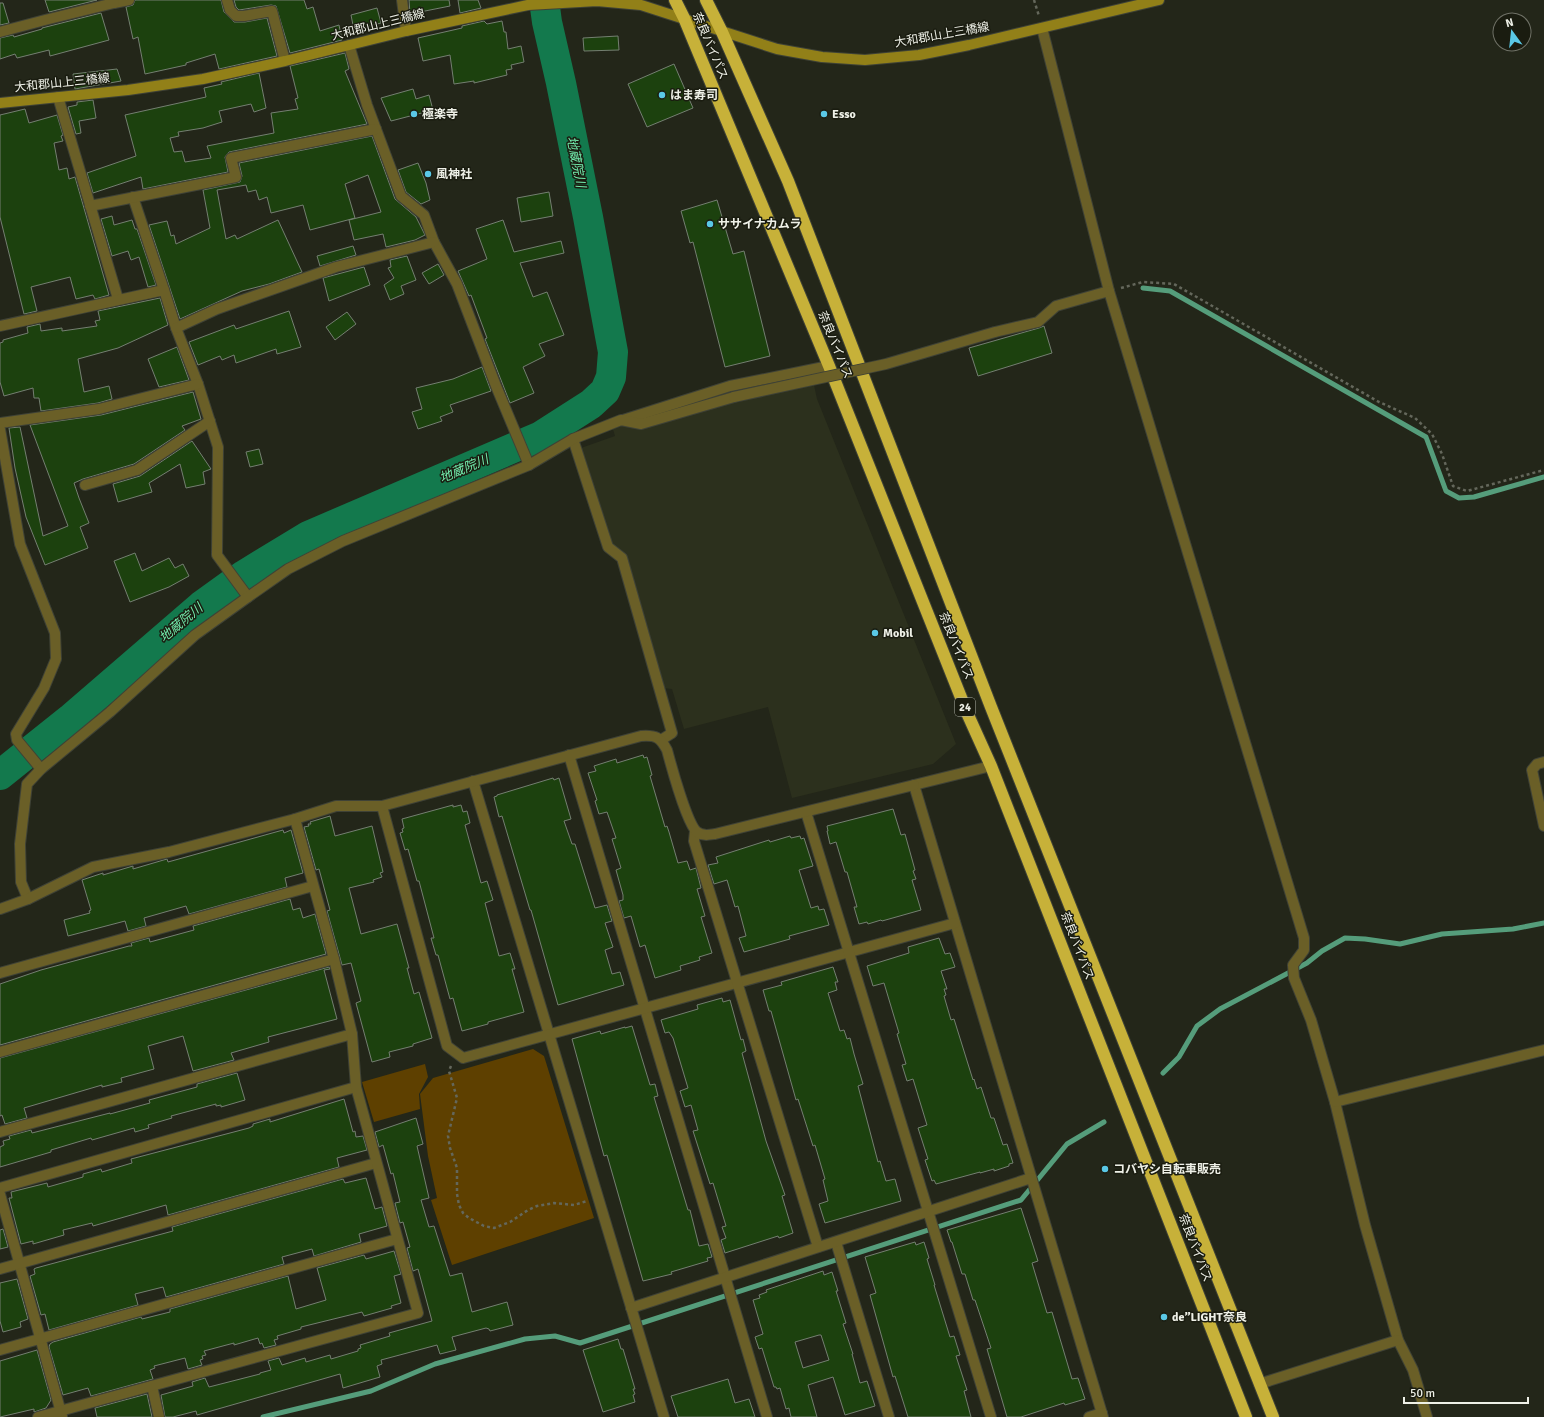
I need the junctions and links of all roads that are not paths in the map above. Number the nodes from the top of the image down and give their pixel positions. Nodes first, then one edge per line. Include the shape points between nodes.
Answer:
1 (129, 0) edge
2 (227, 0) edge
3 (402, 0) edge
4 (675, 0) edge
5 (706, 0) edge
6 (1159, 0) edge
7 (114, 2) edge
8 (525, 4) edge
9 (684, 18) junction
10 (1042, 28) junction
11 (406, 31) junction
12 (0, 32) edge
13 (722, 32) junction
14 (349, 45) junction
15 (285, 61) junction
16 (58, 97) junction
17 (0, 103) edge
18 (376, 129) junction
19 (133, 197) junction
20 (90, 206) junction
21 (434, 242) junction
22 (164, 290) junction
23 (1109, 291) junction
24 (118, 299) junction
25 (0, 326) edge
26 (176, 328) junction
27 (829, 366) junction
28 (198, 384) junction
29 (621, 420) junction
30 (210, 421) junction
31 (0, 423) edge
32 (0, 429) edge
33 (573, 439) junction
34 (527, 462) junction
35 (85, 485) dead end
36 (246, 595) junction
37 (662, 740) junction
38 (569, 755) junction
39 (1544, 762) edge
40 (38, 766) junction
41 (991, 766) junction
42 (473, 781) junction
43 (914, 785) junction
44 (382, 806) junction
45 (806, 812) junction
46 (295, 819) junction
47 (1544, 826) edge
48 (695, 831) junction
49 (313, 886) junction
50 (28, 899) junction
51 (0, 909) edge
52 (955, 923) junction
53 (849, 952) junction
54 (334, 959) junction
55 (0, 973) edge
56 (738, 983) junction
57 (645, 1009) junction
58 (352, 1034) junction
59 (550, 1035) junction
60 (1544, 1050) edge
61 (0, 1052) edge
62 (356, 1087) junction
63 (1335, 1102) junction
64 (0, 1132) edge
65 (376, 1163) junction
66 (1031, 1178) junction
67 (0, 1188) edge
68 (0, 1194) edge
69 (928, 1212) junction
70 (397, 1238) junction
71 (836, 1242) junction
72 (818, 1247) junction
73 (20, 1264) junction
74 (0, 1269) edge
75 (726, 1278) junction
76 (632, 1308) junction
77 (41, 1339) junction
78 (1398, 1340) junction
79 (0, 1350) edge
80 (1259, 1384) junction
81 (152, 1386) junction
82 (61, 1414) edge
83 (1103, 1415) edge
84 (38, 1417) edge
85 (159, 1417) edge
86 (664, 1417) edge
87 (768, 1417) edge
88 (889, 1417) edge
89 (991, 1417) edge
90 (1089, 1417) edge
91 (1246, 1417) edge
92 (1273, 1417) edge
93 (1427, 1417) edge

1 - 7 street
2 - 15 street via 230,10 236,16 272,11
3 - 11 street
4 - 9 highway, 奈良バイパス / 24
5 - 13 highway, 奈良バイパス / 24
6 - 10 main road, 大和郡山上三橋線
7 - 12 street
8 - 9 main road, 大和郡山上三橋線 via 597,1 641,5
8 - 11 main road, 大和郡山上三橋線
9 - 13 main road, 大和郡山上三橋線
9 - 27 highway, 奈良バイパス / 24
10 - 13 main road, 大和郡山上三橋線 via 918,55 865,60 822,57 777,49
10 - 23 street
11 - 14 main road, 大和郡山上三橋線
13 - 80 highway, 奈良バイパス / 24 via 788,181 991,707
14 - 15 main road, 大和郡山上三橋線
14 - 18 street
15 - 16 main road, 大和郡山上三橋線 via 203,80
16 - 17 main road, 大和郡山上三橋線
16 - 20 street
18 - 19 street via 232,158 236,177
18 - 21 street via 401,196 424,215
19 - 20 street
19 - 22 street
20 - 24 street
21 - 26 street via 336,267 217,309
21 - 34 street via 457,284
22 - 24 street
22 - 26 street
23 - 29 street, bridge via 1056,306 1038,322 886,364 734,397 641,424
23 - 63 street via 1304,938 1304,950 1293,965 1294,978 1311,1020
24 - 25 street
26 - 28 street
27 - 29 street via 730,386
27 - 41 highway, 奈良バイパス / 24 via 968,715
28 - 30 street
28 - 31 street via 99,409
29 - 33 street
30 - 35 street via 137,470
30 - 36 street via 218,447 217,555
32 - 40 street via 20,544 55,633 56,659 44,688 16,734 17,740
33 - 34 street
33 - 37 street via 608,547 622,558 672,733
34 - 36 street via 343,541 288,569
36 - 40 street via 195,635 110,712
37 - 38 street via 652,735 641,736
37 - 48 street
38 - 42 street
38 - 57 street
39 - 47 street via 1537,764 1532,770
40 - 50 street via 27,784 20,844 21,882
41 - 43 street
41 - 91 highway, 奈良バイパス / 24
42 - 44 street
42 - 59 street
43 - 45 street
43 - 52 street
44 - 46 street via 336,806
44 - 59 street via 447,1046 463,1058
45 - 48 street via 715,834 703,835
45 - 53 street
46 - 49 street
46 - 50 street via 169,852 93,867
48 - 56 street via 694,841
49 - 54 street
49 - 55 street
50 - 51 street
52 - 53 street
52 - 66 street
53 - 56 street
53 - 69 street
54 - 58 street
54 - 61 street
56 - 57 street
56 - 72 street
57 - 59 street
57 - 75 street
58 - 62 street
58 - 64 street
59 - 76 street
60 - 63 street
62 - 65 street
62 - 67 street
63 - 78 street via 1365,1225
65 - 70 street
65 - 73 street
66 - 69 street
66 - 83 street
68 - 73 street
69 - 71 street
69 - 89 street
70 - 77 street
70 - 81 street via 418,1313
71 - 72 street
71 - 88 street
72 - 75 street
73 - 74 street
73 - 77 street
75 - 76 street
75 - 87 street
76 - 86 street
77 - 79 street
77 - 82 street
78 - 80 street
78 - 93 street via 1413,1370
80 - 92 highway, 奈良バイパス / 24
81 - 82 street
81 - 85 street
82 - 84 street
83 - 90 street

